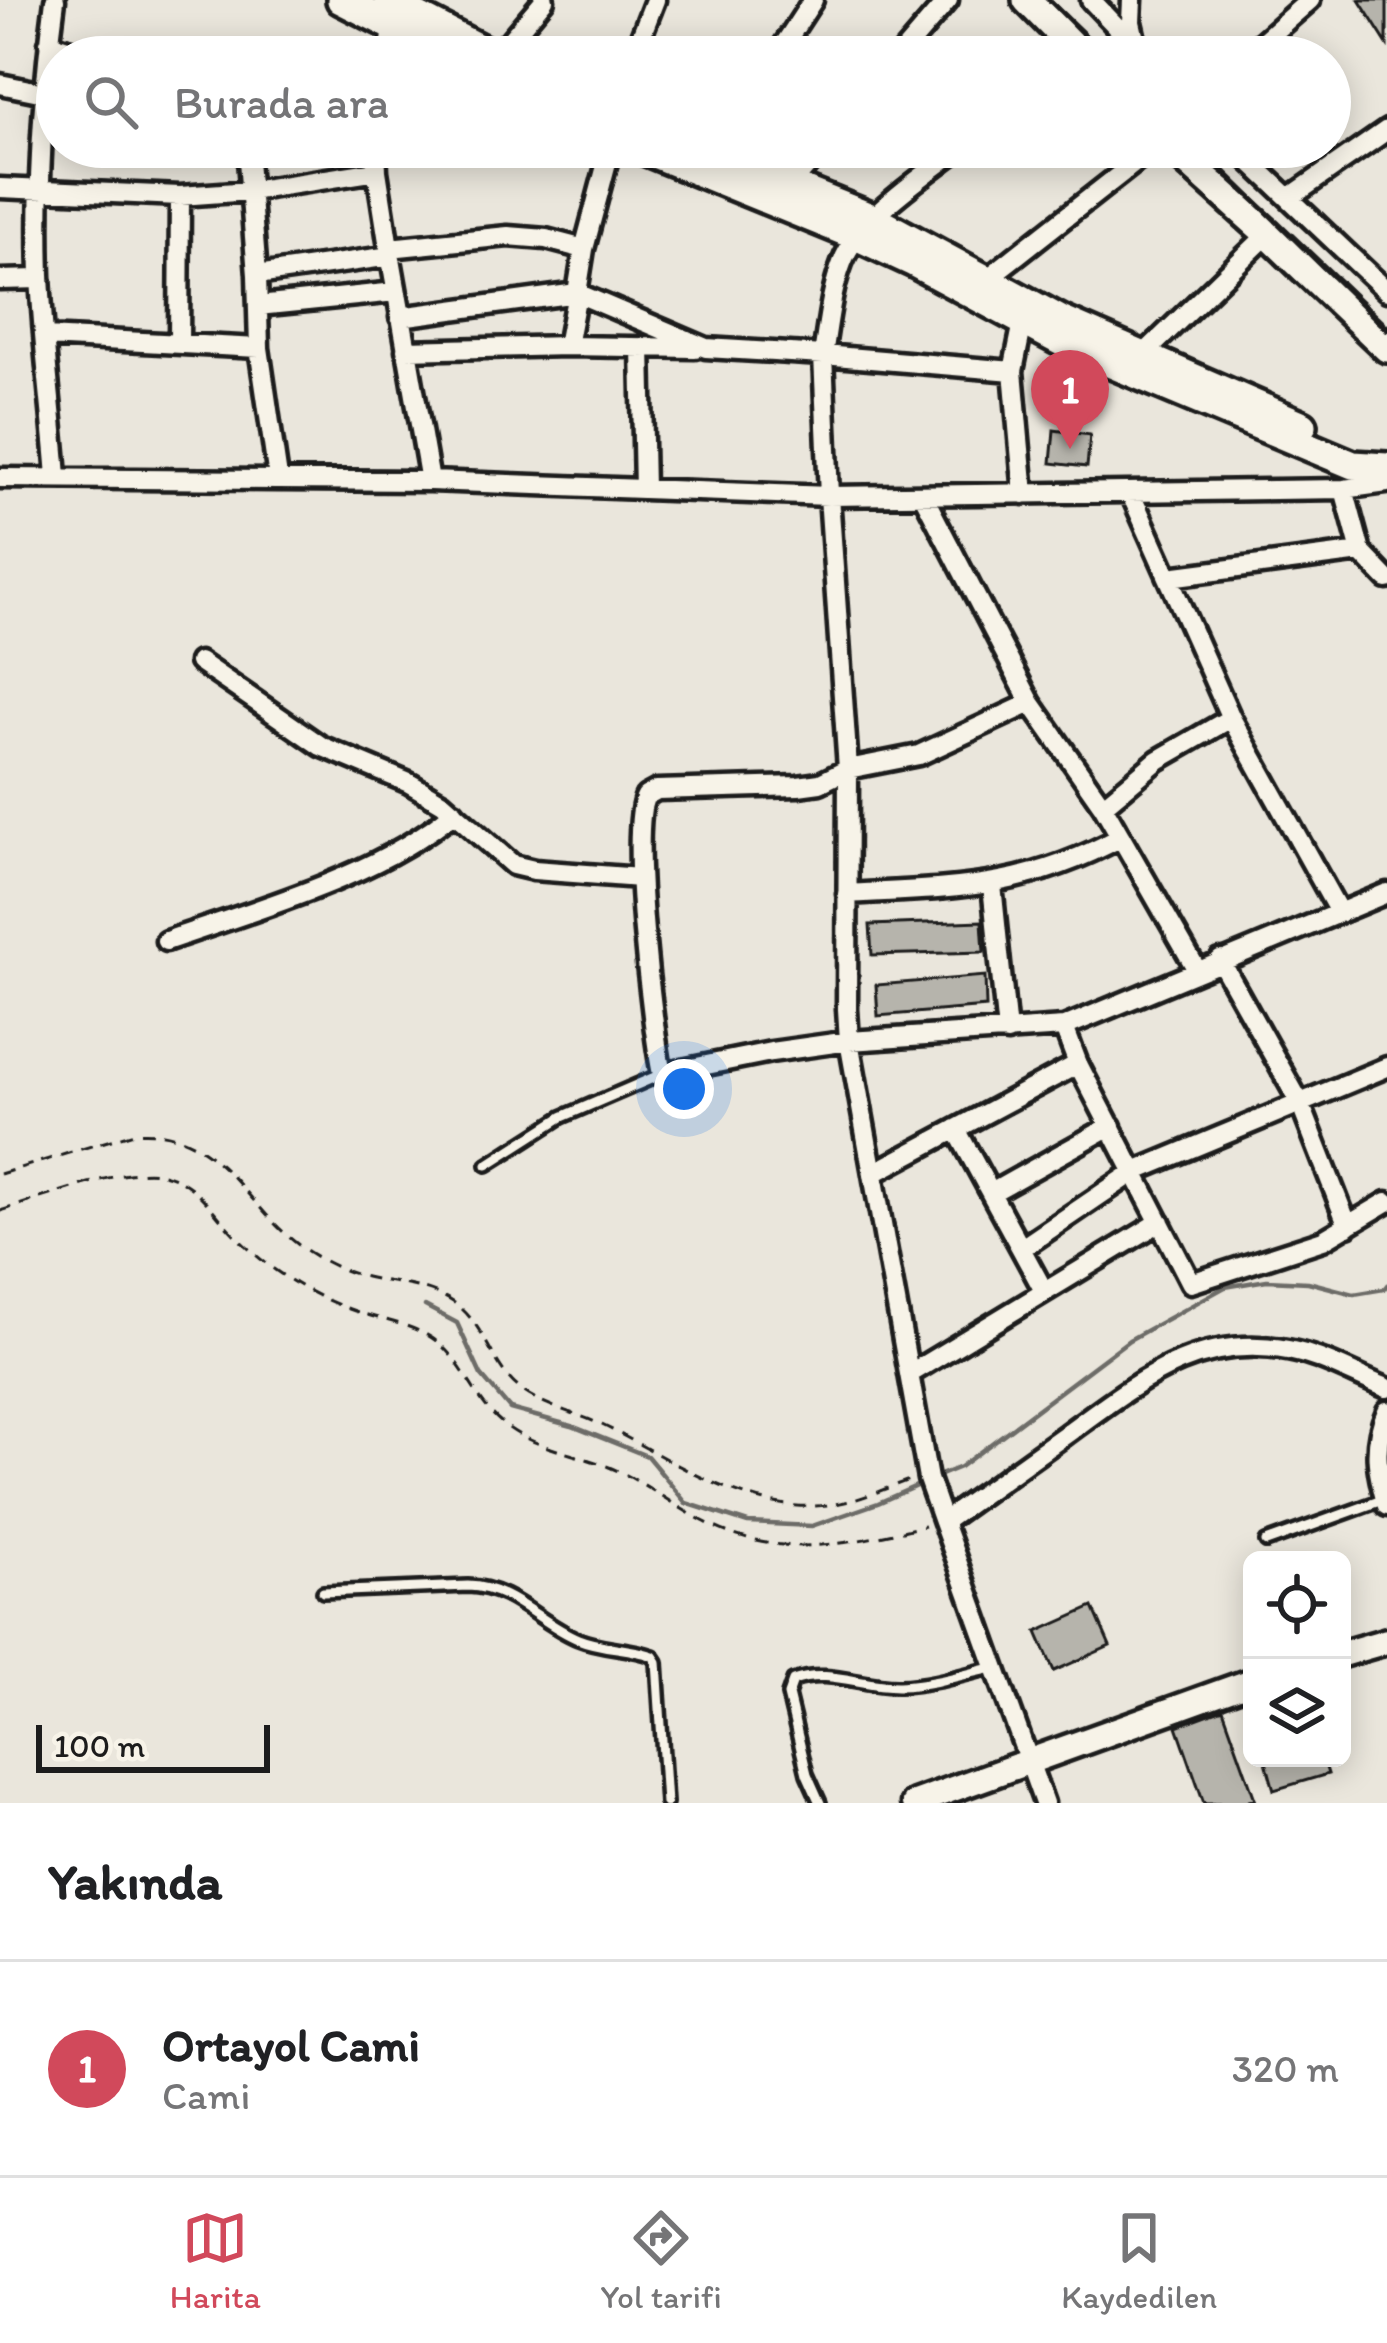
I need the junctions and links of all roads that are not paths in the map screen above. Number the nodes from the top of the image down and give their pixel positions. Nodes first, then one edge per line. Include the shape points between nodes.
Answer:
1 (55, 0) edge
2 (341, 0) edge
3 (544, 0) edge
4 (656, 0) edge
5 (812, 0) edge
6 (947, 0) edge
7 (1027, 0) edge
8 (1090, 0) edge
9 (1132, 0) edge
10 (1310, 0) edge
11 (392, 10) edge
12 (50, 36) edge
13 (426, 36) edge
14 (450, 36) edge
15 (514, 36) edge
16 (641, 36) edge
17 (789, 36) edge
18 (917, 36) edge
19 (1060, 36) edge
20 (1125, 36) edge
21 (1136, 36) edge
22 (1269, 36) edge
23 (0, 84) edge
24 (36, 91) edge
25 (1387, 130) edge
26 (1351, 155) edge
27 (42, 168) edge
28 (248, 168) edge
29 (377, 168) edge
30 (605, 168) edge
31 (696, 168) edge
32 (753, 168) edge
33 (805, 168) edge
34 (936, 168) edge
35 (1127, 168) edge
36 (1194, 168) edge
37 (1257, 168) edge
38 (1332, 168) edge
39 (377, 171) junction
40 (791, 184) junction
41 (0, 188) edge
42 (39, 190) junction
43 (250, 191) junction
44 (180, 196) junction
45 (1289, 198) junction
46 (865, 228) junction
47 (1268, 234) junction
48 (584, 249) junction
49 (390, 252) junction
50 (257, 275) junction
51 (988, 278) junction
52 (40, 279) junction
53 (0, 280) edge
54 (1387, 291) edge
55 (396, 292) junction
56 (577, 292) junction
57 (258, 306) junction
58 (400, 317) junction
59 (1023, 322) junction
60 (46, 337) junction
61 (179, 344) junction
62 (567, 346) junction
63 (641, 347) junction
64 (259, 348) junction
65 (706, 348) junction
66 (1387, 348) edge
67 (406, 350) junction
68 (823, 355) junction
69 (1142, 356) junction
70 (1013, 370) junction
71 (1387, 467) edge
72 (57, 477) junction
73 (0, 478) edge
74 (278, 478) junction
75 (430, 481) junction
76 (1387, 483) edge
77 (644, 489) junction
78 (1344, 489) junction
79 (1130, 492) junction
80 (1024, 494) junction
81 (923, 495) junction
82 (829, 496) junction
83 (1360, 552) junction
84 (1169, 577) junction
85 (1387, 579) edge
86 (199, 662) dead end
87 (1031, 703) junction
88 (1231, 718) junction
89 (848, 770) junction
90 (1103, 806) junction
91 (454, 812) junction
92 (1121, 837) junction
93 (640, 878) junction
94 (992, 885) junction
95 (1387, 893) edge
96 (848, 894) junction
97 (1339, 912) junction
98 (166, 941) dead end
99 (1220, 960) junction
100 (1198, 970) junction
101 (1064, 1027) junction
102 (1007, 1032) junction
103 (849, 1041) junction
104 (1078, 1064) junction
105 (1387, 1066) edge
106 (662, 1074) junction
107 (1300, 1103) junction
108 (1111, 1126) junction
109 (956, 1130) junction
110 (488, 1166) dead end
111 (1134, 1172) junction
112 (874, 1173) junction
113 (992, 1192) junction
114 (1387, 1202) edge
115 (1160, 1222) junction
116 (1348, 1226) junction
117 (1022, 1248) junction
118 (1044, 1291) junction
119 (911, 1373) junction
120 (1387, 1388) edge
121 (1387, 1411) edge
122 (1386, 1502) edge
123 (944, 1522) junction
124 (1266, 1542) dead end
125 (322, 1592) dead end
126 (1387, 1641) edge
127 (1351, 1651) edge
128 (996, 1667) junction
129 (1243, 1684) edge
130 (1030, 1762) junction
131 (665, 1803) edge
132 (820, 1803) edge
133 (914, 1803) edge
134 (1044, 1803) edge

1 - 12 street
2 - 11 main road
3 - 15 street
4 - 16 street
5 - 17 street
6 - 18 street
7 - 19 main road
8 - 20 street
9 - 21 street
10 - 22 street
11 - 13 main road
11 - 14 main road
23 - 24 street
25 - 26 street
27 - 42 street
28 - 43 street
29 - 39 street
30 - 48 street
31 - 46 main road
32 - 40 main road
33 - 40 street
34 - 46 street
35 - 51 street
36 - 47 main road
37 - 45 street
38 - 45 street
39 - 43 street
39 - 49 street
40 - 46 main road
41 - 42 street
42 - 44 street
42 - 52 street
43 - 44 street
43 - 50 street
44 - 61 street
45 - 54 street
46 - 51 main road
46 - 59 main road
46 - 68 street via 842,263
47 - 66 main road
47 - 69 street
48 - 49 street via 508,236
48 - 56 street
49 - 50 street
49 - 55 street
50 - 57 street
51 - 69 main road
52 - 53 street
52 - 60 street
55 - 57 street
55 - 58 street
56 - 58 street
56 - 62 street
56 - 65 street
57 - 64 street
58 - 67 street
59 - 70 street
59 - 71 main road via 1353,465
60 - 61 street
60 - 72 street
61 - 64 street
62 - 63 street
62 - 67 street
63 - 65 street
63 - 77 street
64 - 74 street
65 - 68 street
67 - 75 street
68 - 70 street
68 - 82 street
69 - 71 main road
70 - 80 street
72 - 73 street
72 - 74 street
74 - 75 street
75 - 77 street
76 - 78 street
77 - 82 street
78 - 79 street
78 - 83 street
79 - 80 street
79 - 84 street
80 - 81 street
81 - 82 street
81 - 87 street
82 - 89 street
83 - 84 street
83 - 85 street
84 - 88 street
86 - 91 street via 321,746
87 - 89 street via 919,755
87 - 90 street
88 - 90 street via 1158,760
88 - 97 street
89 - 93 street via 809,785 651,792 640,806
89 - 96 street
90 - 92 street
91 - 93 street via 513,865
91 - 98 street via 400,850 314,889
92 - 94 street via 1056,868
92 - 100 street
93 - 106 street
94 - 96 street
94 - 102 street
95 - 97 street
96 - 103 street
97 - 99 street
99 - 100 street
99 - 107 street
100 - 101 street
101 - 102 street
101 - 104 street
102 - 103 street
103 - 106 street
103 - 112 street
104 - 108 street
104 - 109 street
105 - 107 street
106 - 110 lane via 562,1117
107 - 111 street
107 - 116 street
108 - 111 street
108 - 113 street
109 - 112 street
109 - 113 street
111 - 115 street
111 - 117 street
112 - 119 street
113 - 117 street
114 - 116 street
115 - 116 street via 1191,1283
115 - 118 street
117 - 118 street
118 - 119 street
119 - 123 street
120 - 123 street via 1303,1353 1265,1347 1197,1354 1145,1377
121 - 122 street via 1376,1448
122 - 124 lane
123 - 128 street
125 - 131 lane via 490,1588 578,1639 653,1655
126 - 127 street
128 - 130 street
128 - 132 lane via 914,1685 793,1681 788,1695
129 - 130 street
130 - 133 street
130 - 134 street

